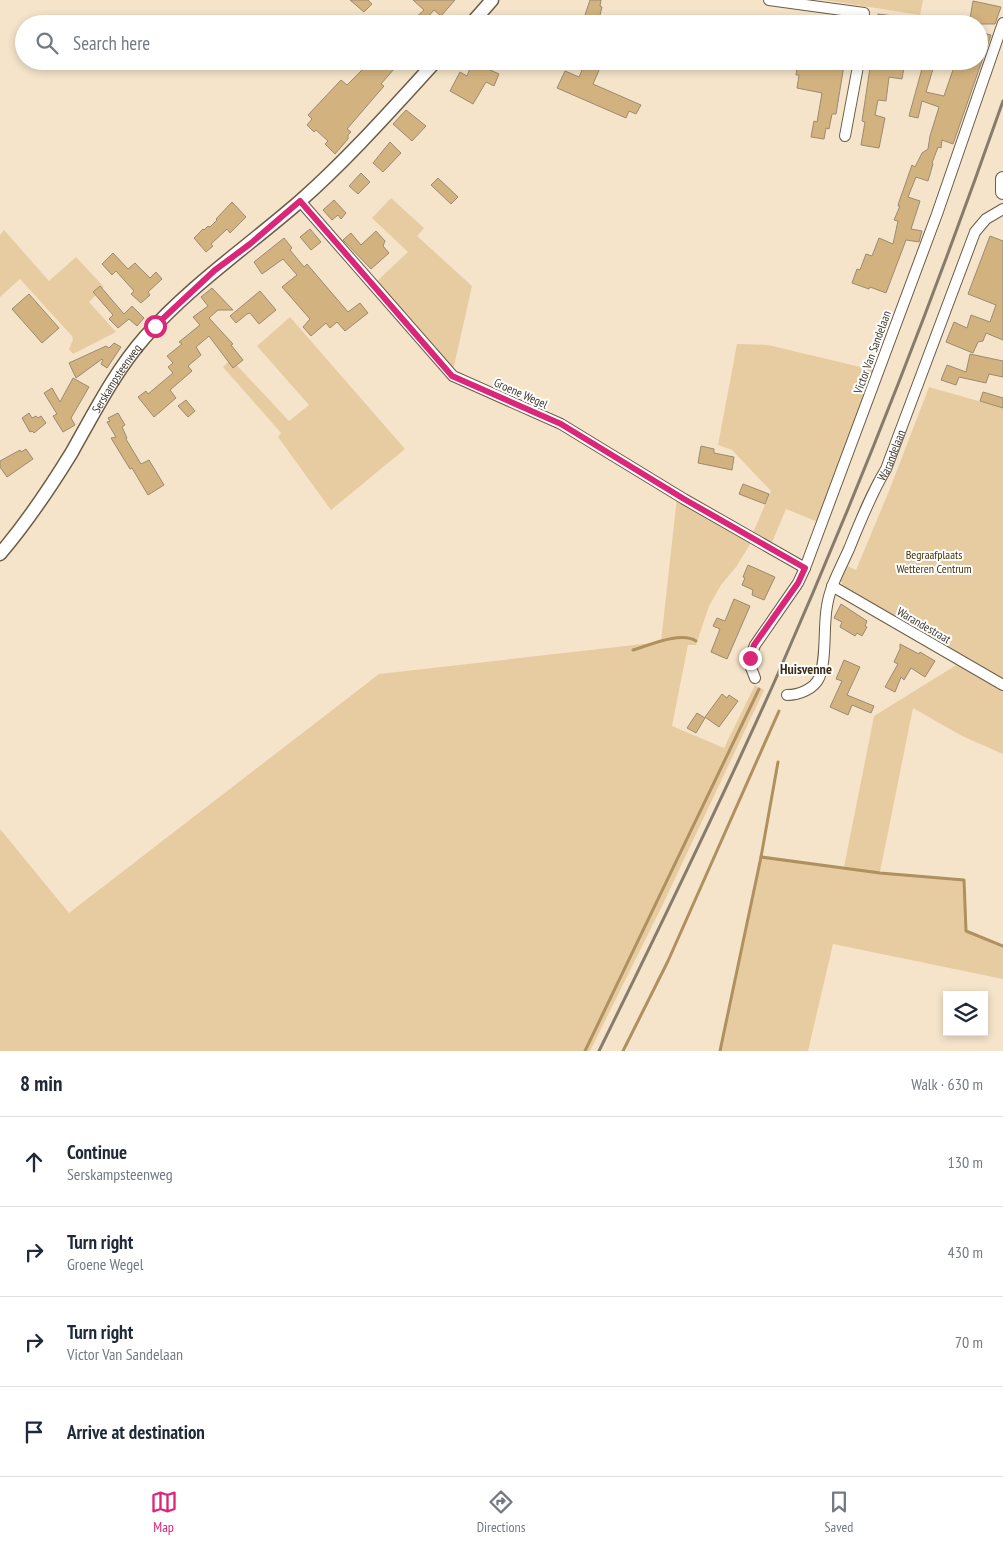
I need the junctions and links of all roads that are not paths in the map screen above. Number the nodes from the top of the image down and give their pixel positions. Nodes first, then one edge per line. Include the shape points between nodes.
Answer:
1 (492, 0) edge
2 (769, 0) edge
3 (479, 15) edge
4 (864, 15) edge
5 (1003, 23) edge
6 (988, 66) edge
7 (428, 70) edge
8 (857, 70) edge
9 (987, 70) edge
10 (845, 136) dead end
11 (1003, 179) edge
12 (1003, 192) edge
13 (300, 201) junction
14 (1003, 209) edge
15 (0, 554) edge
16 (805, 568) junction
17 (832, 586) junction
18 (755, 678) dead end
19 (1003, 685) edge
20 (787, 695) dead end

1 - 3 street
2 - 4 street
5 - 6 street, Victor Van Sandelaan
7 - 13 street, Serskampsteenweg
8 - 10 street
9 - 16 street, Victor Van Sandelaan
11 - 12 main road
13 - 15 street, Serskampsteenweg via 198,285 143,339 43,498
13 - 16 street, Groene Wegel via 452,376 561,424
14 - 17 street, Warandelaan via 986,219 975,232 886,469
16 - 18 street, Victor Van Sandelaan via 754,645 750,658
17 - 19 street, Warandestraat
17 - 20 street, Warandelaan via 826,608 819,678 810,688

